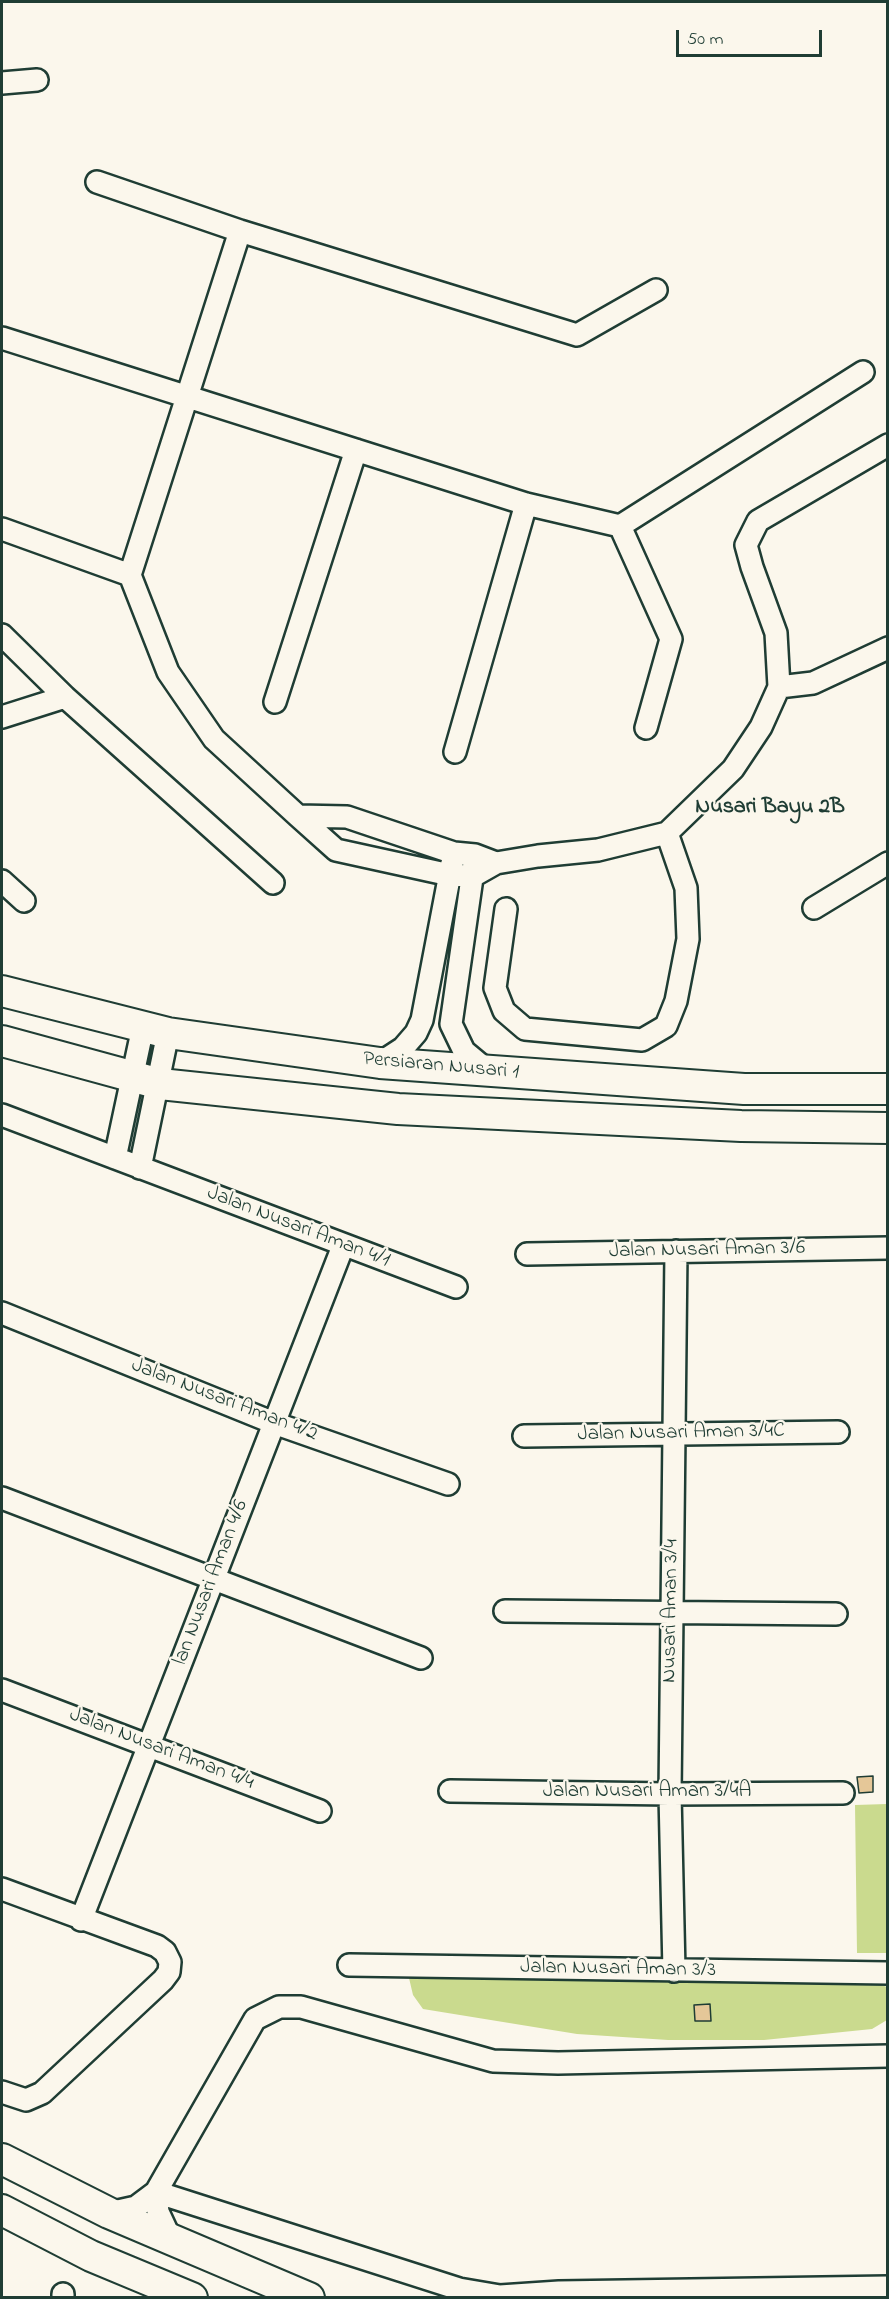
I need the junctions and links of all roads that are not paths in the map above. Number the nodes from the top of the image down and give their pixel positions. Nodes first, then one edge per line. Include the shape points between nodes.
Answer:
1 (37, 80) dead end
2 (2, 83) edge
3 (97, 182) dead end
4 (240, 231) junction
5 (656, 290) dead end
6 (2, 338) edge
7 (863, 372) dead end
8 (187, 399) junction
9 (888, 445) edge
10 (356, 450) junction
11 (526, 504) junction
12 (620, 526) junction
13 (2, 529) edge
14 (130, 575) junction
15 (2, 635) edge
16 (888, 648) edge
17 (779, 687) junction
18 (65, 698) junction
19 (275, 702) dead end
20 (2, 717) edge
21 (646, 728) dead end
22 (455, 752) dead end
23 (298, 816) junction
24 (667, 833) junction
25 (465, 854) junction
26 (496, 863) junction
27 (888, 863) edge
28 (450, 874) junction
29 (472, 876) junction
30 (2, 880) edge
31 (273, 883) dead end
32 (24, 902) dead end
33 (814, 908) dead end
34 (506, 909) dead end
35 (2, 991) edge
36 (155, 1030) junction
37 (2, 1041) edge
38 (380, 1063) junction
39 (488, 1071) junction
40 (147, 1080) junction
41 (888, 1089) edge
42 (2, 1114) edge
43 (888, 1128) edge
44 (116, 1158) junction
45 (140, 1168) junction
46 (343, 1246) junction
47 (888, 1248) edge
48 (676, 1251) junction
49 (527, 1254) dead end
50 (456, 1287) dead end
51 (2, 1313) edge
52 (274, 1423) junction
53 (838, 1432) dead end
54 (673, 1435) junction
55 (524, 1436) dead end
56 (448, 1484) dead end
57 (2, 1498) edge
58 (213, 1579) junction
59 (505, 1611) dead end
60 (672, 1612) junction
61 (836, 1614) dead end
62 (421, 1658) dead end
63 (2, 1690) edge
64 (149, 1745) junction
65 (450, 1791) dead end
66 (670, 1794) junction
67 (843, 1794) dead end
68 (320, 1811) dead end
69 (2, 1889) edge
70 (81, 1920) junction
71 (349, 1965) dead end
72 (674, 1971) junction
73 (888, 1973) edge
74 (888, 2056) edge
75 (2, 2092) edge
76 (2, 2159) edge
77 (156, 2192) junction
78 (2, 2210) edge
79 (109, 2213) junction
80 (171, 2240) junction
81 (888, 2287) edge
82 (192, 2298) edge
83 (309, 2298) edge

1 - 2 street
3 - 4 street
4 - 5 street via 577,335
4 - 8 street
6 - 8 street
7 - 12 street
8 - 10 street
8 - 14 street
9 - 17 street via 758,521 746,544 776,633
10 - 11 street
10 - 19 street
11 - 12 street
11 - 22 street
12 - 21 street via 670,639
13 - 14 street
14 - 23 street via 168,672 214,739
15 - 18 street
16 - 17 street via 813,683
17 - 24 street via 761,727 733,769
18 - 20 street
18 - 31 street
23 - 25 street via 347,817
23 - 28 street via 336,849
24 - 26 street via 598,850
24 - 34 street via 686,888 688,939 676,1001 666,1026 642,1040 525,1029 504,1011 495,988
25 - 26 street
25 - 28 street
25 - 29 street
26 - 29 street
27 - 33 street
28 - 29 street
28 - 38 street via 422,1020 403,1048
29 - 39 street via 451,1024 464,1051
30 - 32 street
35 - 36 main road, Persiaran Nusari 1
36 - 38 main road, Persiaran Nusari 1
36 - 40 street
37 - 40 main road, Persiaran Nusari 1
38 - 39 main road, Persiaran Nusari 1
39 - 41 main road, Persiaran Nusari 1 via 744,1089
40 - 43 main road, Persiaran Nusari 1 via 398,1109 741,1126
40 - 44 street
40 - 45 street
42 - 44 street
44 - 45 street, Jalan Nusari Aman 4/1
45 - 46 street, Jalan Nusari Aman 4/1
46 - 50 street, Jalan Nusari Aman 4/1
46 - 52 street, lan Nusari Aman 4/6
47 - 48 street, Jalan Nusari Aman 3/6
48 - 49 street, Jalan Nusari Aman 3/6
48 - 54 street, Nusari Aman 3/4
51 - 52 street, Jalan Nusari Aman 4/2
52 - 56 street, Jalan Nusari Aman 4/2
52 - 58 street, lan Nusari Aman 4/6
53 - 54 street, Jalan Nusari Aman 3/4C
54 - 55 street, Jalan Nusari Aman 3/4C
54 - 60 street, Nusari Aman 3/4
57 - 58 street
58 - 62 street
58 - 64 street, lan Nusari Aman 4/6
59 - 60 street
60 - 61 street
60 - 66 street, Nusari Aman 3/4
63 - 64 street, Jalan Nusari Aman 4/4
64 - 68 street, Jalan Nusari Aman 4/4
64 - 70 street, lan Nusari Aman 4/6
65 - 66 street, Jalan Nusari Aman 3/4A
66 - 67 street, Jalan Nusari Aman 3/4A
66 - 72 street, Nusari Aman 3/4
69 - 70 street
70 - 75 street via 157,1946 170,1962 169,1972 42,2093 26,2100
71 - 72 street, Jalan Nusari Aman 3/3
72 - 73 street, Jalan Nusari Aman 3/3
74 - 77 street via 493,2061 301,2007 279,2007 255,2019
76 - 79 main road
77 - 79 street via 136,2207
77 - 80 street via 158,2212
77 - 81 street via 459,2289 500,2296
78 - 82 main road via 91,2256
79 - 80 main road
80 - 83 main road

